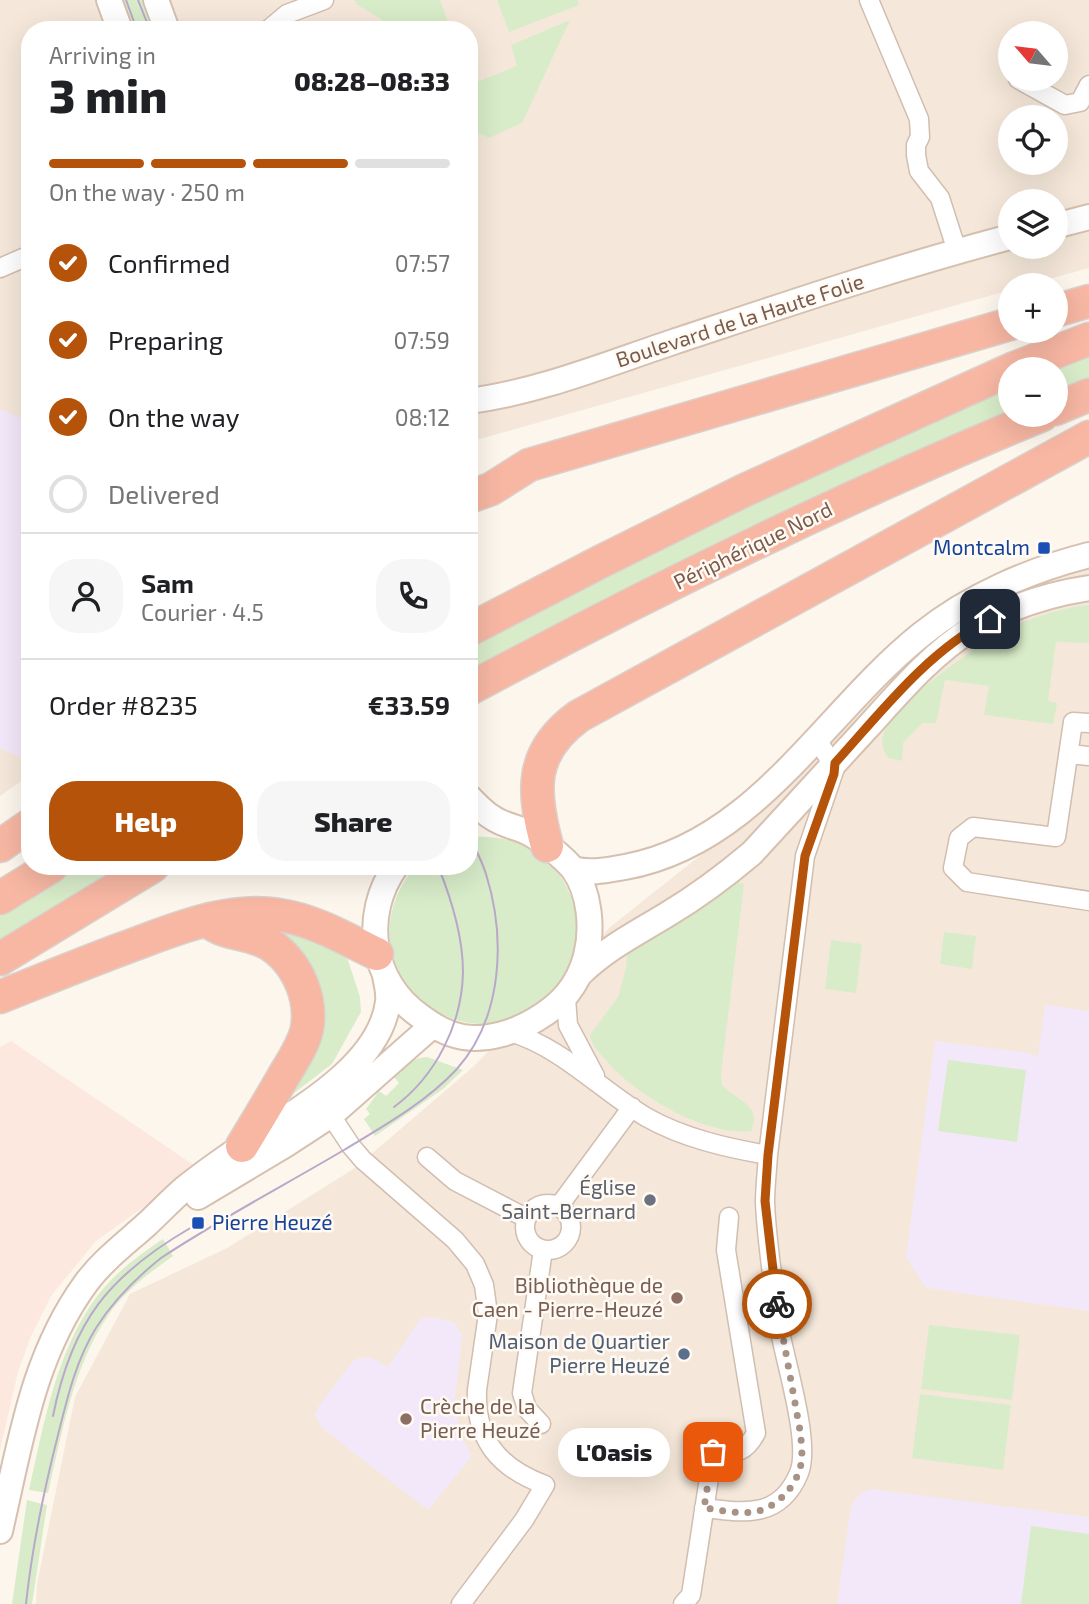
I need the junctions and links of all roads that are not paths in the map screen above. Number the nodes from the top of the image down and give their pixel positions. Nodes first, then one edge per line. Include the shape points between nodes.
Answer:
1 (108, 0) edge
2 (156, 0) edge
3 (324, 0) edge
4 (869, 0) edge
5 (116, 21) edge
6 (164, 21) edge
7 (279, 21) edge
8 (1089, 85) edge
9 (1040, 91) edge
10 (1089, 217) edge
11 (1068, 223) edge
12 (998, 240) edge
13 (957, 251) junction
14 (21, 259) edge
15 (0, 268) edge
16 (1089, 301) edge
17 (1068, 307) edge
18 (998, 328) edge
19 (1089, 339) edge
20 (1044, 357) edge
21 (998, 376) edge
22 (1089, 395) edge
23 (478, 400) edge
24 (1068, 404) edge
25 (1015, 427) edge
26 (1089, 437) edge
27 (478, 494) edge
28 (1089, 555) edge
29 (1089, 587) edge
30 (478, 625) edge
31 (478, 684) edge
32 (1089, 723) edge
33 (817, 738) junction
34 (1069, 754) junction
35 (1089, 756) edge
36 (835, 763) junction
37 (480, 820) edge
38 (21, 831) edge
39 (0, 846) edge
40 (547, 846) junction
41 (21, 866) edge
42 (573, 869) junction
43 (37, 875) edge
44 (138, 875) edge
45 (390, 875) edge
46 (0, 879) edge
47 (0, 898) edge
48 (1089, 901) edge
49 (207, 920) junction
50 (0, 959) edge
51 (381, 965) junction
52 (581, 973) junction
53 (0, 997) edge
54 (566, 998) junction
55 (433, 1025) junction
56 (510, 1032) junction
57 (598, 1082) junction
58 (325, 1106) junction
59 (632, 1107) junction
60 (242, 1146) junction
61 (768, 1155) junction
62 (427, 1157) dead end
63 (559, 1206) junction
64 (729, 1217) dead end
65 (526, 1218) junction
66 (145, 1226) junction
67 (543, 1250) junction
68 (541, 1424) dead end
69 (704, 1508) junction
70 (0, 1530) edge
71 (0, 1543) edge
72 (461, 1604) edge
73 (683, 1604) edge

1 - 5 street
2 - 6 street
3 - 7 street
4 - 13 street via 919,119 919,171 940,198
8 - 9 street via 1080,102 1065,105
10 - 11 street
12 - 13 street, Boulevard de la Haute Folie
13 - 23 street, Boulevard de la Haute Folie via 545,384
14 - 15 street
16 - 17 highway
18 - 27 highway via 529,465
19 - 20 highway
21 - 30 highway via 745,490
22 - 24 highway
25 - 31 highway, Périphérique Nord via 778,532
26 - 40 highway via 565,726 545,752 537,778 537,812
28 - 33 street via 989,592 940,620 901,652
29 - 36 street via 1014,608 956,640 905,686
32 - 34 street via 1073,722
33 - 36 street
33 - 42 street via 749,806 709,835 643,863 600,871
34 - 35 street
34 - 48 street via 1056,837 973,827 958,838 953,868 967,883
36 - 52 street via 752,853 670,913 616,944
36 - 61 street via 805,856
37 - 40 street via 531,834
38 - 39 highway
40 - 42 street
41 - 46 highway
42 - 52 street via 589,916 590,935
43 - 47 highway
44 - 50 highway
45 - 51 street via 379,897 374,927
49 - 51 highway via 277,914 317,925
49 - 53 highway
49 - 60 highway via 219,930 262,940 282,955 299,976 307,1003 307,1028 299,1049
51 - 55 street via 401,1000
51 - 58 street via 389,994 381,1028
52 - 54 street
54 - 56 street
54 - 57 street via 568,1025
55 - 56 street via 466,1038
55 - 58 street
56 - 57 street via 542,1044
57 - 59 street
58 - 60 street
58 - 66 street via 285,1146
58 - 72 street via 363,1160 475,1264 488,1314 477,1403 481,1430 508,1466 545,1485
59 - 61 street via 681,1133
59 - 63 street
60 - 66 street via 184,1189
61 - 69 street via 769,1249 802,1455 798,1475 780,1499 765,1509 740,1513
62 - 65 street via 455,1181
63 - 65 street via 544,1203
63 - 67 street via 569,1217 571,1231 563,1244
64 - 69 street via 726,1250 756,1433 739,1452 713,1452
65 - 67 street via 525,1234
66 - 70 street via 88,1281 55,1332 29,1405
67 - 68 street via 522,1393 527,1409
69 - 73 street via 691,1595
70 - 71 street

